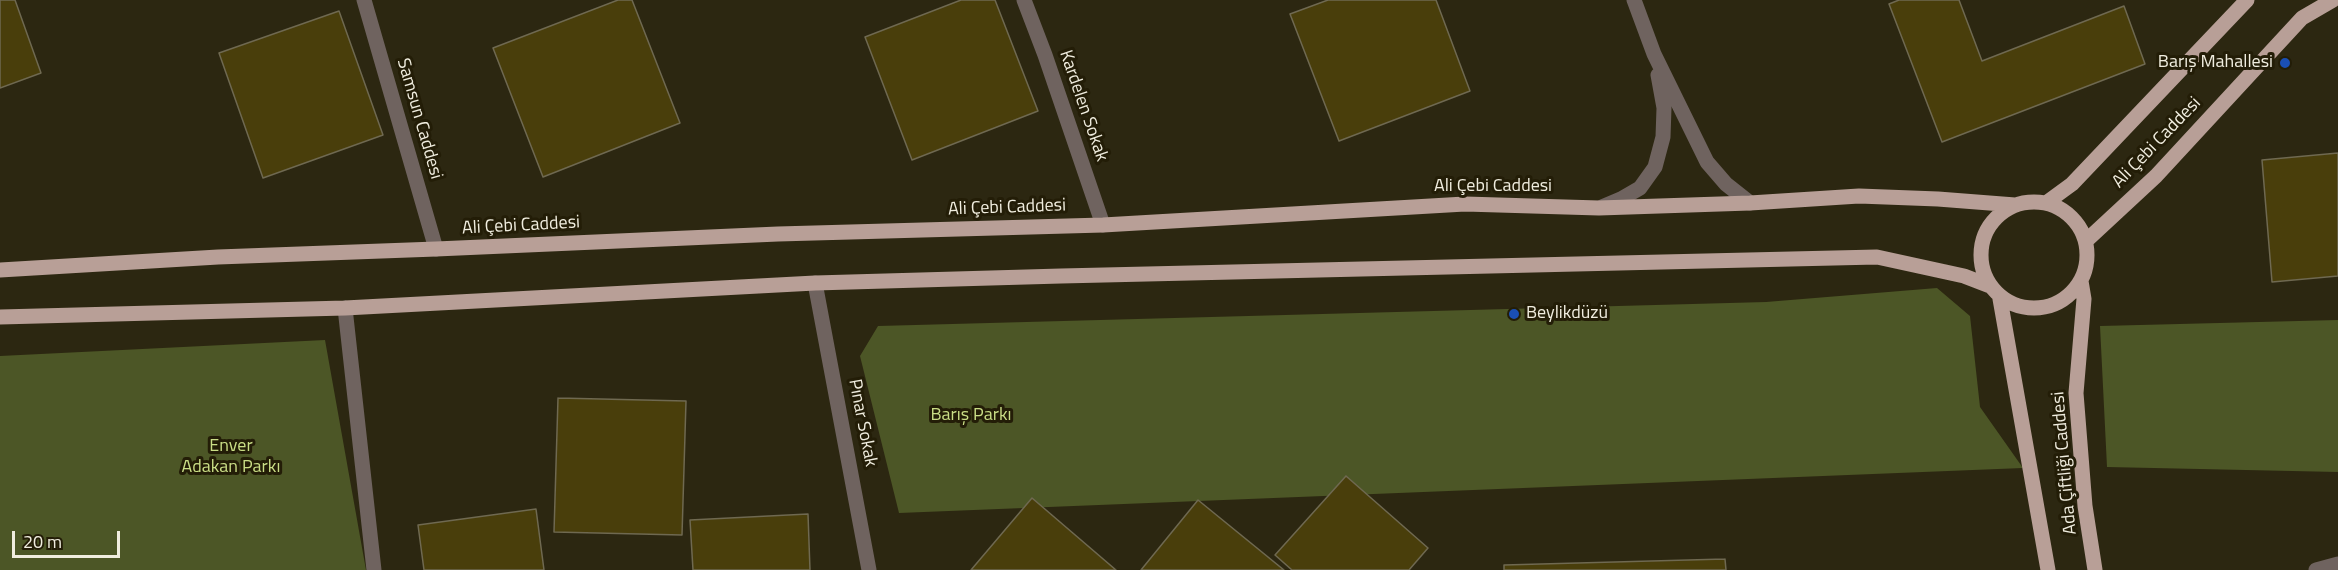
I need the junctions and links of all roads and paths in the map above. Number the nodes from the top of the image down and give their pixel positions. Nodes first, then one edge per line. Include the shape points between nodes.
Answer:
1 (364, 0) edge
2 (1024, 0) edge
3 (1634, 0) edge
4 (2247, 0) edge
5 (2333, 0) edge
6 (1654, 54) junction
7 (1750, 203) junction
8 (2046, 203) junction
9 (2015, 205) junction
10 (1599, 208) junction
11 (1103, 225) junction
12 (2087, 240) junction
13 (436, 249) junction
14 (0, 270) edge
15 (2081, 281) junction
16 (815, 284) junction
17 (1990, 286) junction
18 (2000, 298) junction
19 (345, 308) junction
20 (0, 317) edge
21 (2338, 564) edge
22 (374, 570) edge
23 (869, 570) edge
24 (2048, 570) edge
25 (2096, 570) edge
26 (2316, 570) edge

1 - 13 street, Samsun Caddesi
2 - 11 street, Kardelen Sokak
3 - 6 street
4 - 8 main road, Ali Çebi Caddesi via 2072,184
5 - 12 main road, Ali Çebi Caddesi via 2302,18 2156,176
6 - 7 street via 1707,162
6 - 10 street via 1664,108 1656,167 1640,188
7 - 9 main road, Ali Çebi Caddesi via 1859,196
7 - 10 main road, Ali Çebi Caddesi
8 - 9 main road, Ali Çebi Caddesi
8 - 12 main road via 2064,210
9 - 17 main road via 1991,223 1983,238 1980,254
10 - 11 main road, Ali Çebi Caddesi via 1465,204
11 - 13 main road, Ali Çebi Caddesi
12 - 15 main road via 2088,263
13 - 14 main road, Ali Çebi Caddesi
15 - 18 main road via 2072,293 2045,308 2014,306
15 - 25 main road, Ada Çiftliği Caddesi via 2084,300 2076,393 2085,506
16 - 17 main road via 1877,257 1964,276
16 - 19 main road
16 - 23 street, Pınar Sokak
17 - 18 main road
18 - 24 main road, Ada Çiftliği Caddesi
19 - 20 main road
19 - 22 street
21 - 26 street

